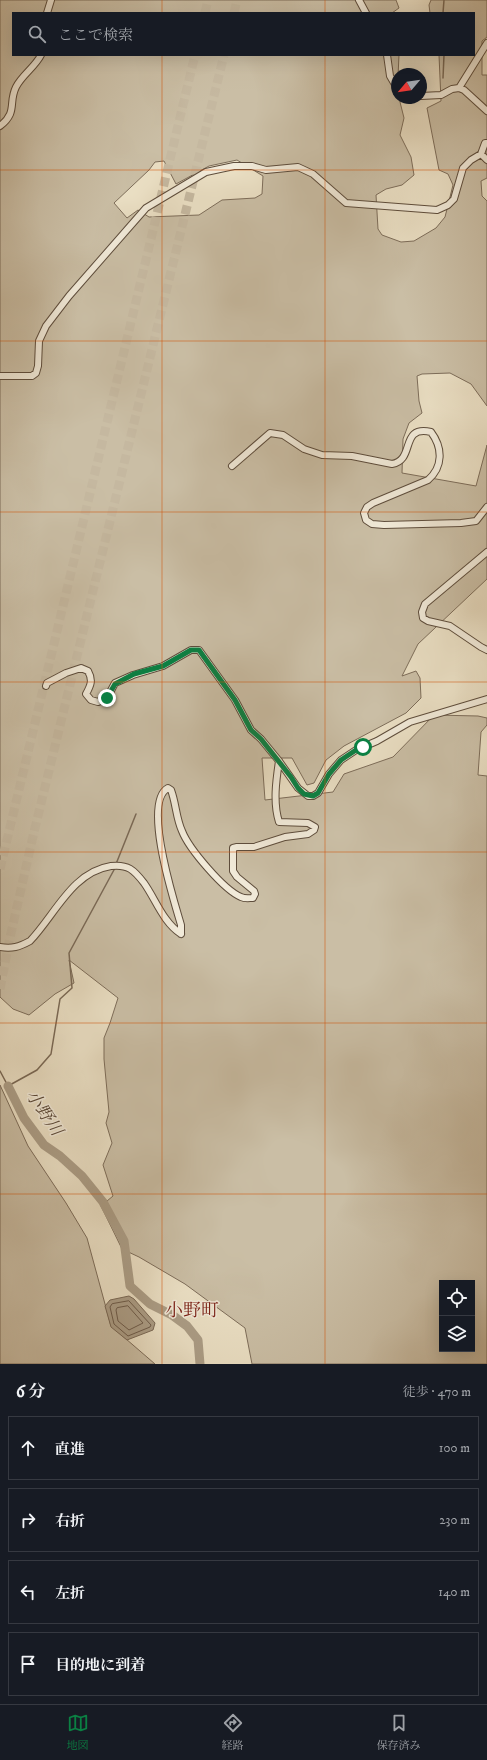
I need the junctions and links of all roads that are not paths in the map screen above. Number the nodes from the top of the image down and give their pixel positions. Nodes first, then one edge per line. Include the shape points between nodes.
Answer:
1 (51, 0) edge
2 (358, 0) edge
3 (47, 12) edge
4 (365, 12) edge
5 (487, 43) edge
6 (40, 56) edge
7 (387, 56) edge
8 (391, 78) edge
9 (459, 88) junction
10 (427, 96) edge
11 (487, 111) edge
12 (0, 126) edge
13 (487, 143) edge
14 (480, 154) junction
15 (487, 160) edge
16 (0, 376) edge
17 (232, 466) dead end
18 (487, 507) edge
19 (487, 552) edge
20 (487, 650) edge
21 (46, 686) dead end
22 (487, 699) edge
23 (279, 761) junction
24 (0, 948) edge

1 - 3 street
2 - 4 street
5 - 9 street
6 - 12 street via 15,88 9,118
7 - 8 street
9 - 10 street via 441,95
9 - 11 street
13 - 14 street
14 - 15 street
14 - 16 street via 463,168 454,199 437,210 346,203 313,174 298,167 266,170 252,166 234,166 206,172 146,208 70,296 46,326 39,341 36,373 32,376
17 - 18 street via 270,433 283,435 304,449 322,454 352,456 392,464 402,460 412,435 425,430 431,432 440,448 439,466 435,474 428,480 367,507 364,513 366,520 372,524 384,525 461,523 476,521
19 - 20 street via 425,604 422,612 423,618 428,622 450,626
21 - 23 street via 66,673 81,668 88,670 92,682 86,694 91,700 98,702 107,698 115,684 134,674 163,666 191,650 199,650 235,700 251,730
22 - 23 street via 410,722 356,750 341,760 318,793 313,796 304,794 298,788
23 - 24 street via 276,782 277,815 280,822 308,823 315,827 308,834 285,837 254,847 233,848 233,871 254,890 253,898 240,897 230,890 192,850 181,830 175,800 168,788 160,799 158,822 165,870 181,925 181,934 167,922 133,870 120,865 95,870 79,881 30,941 20,947

